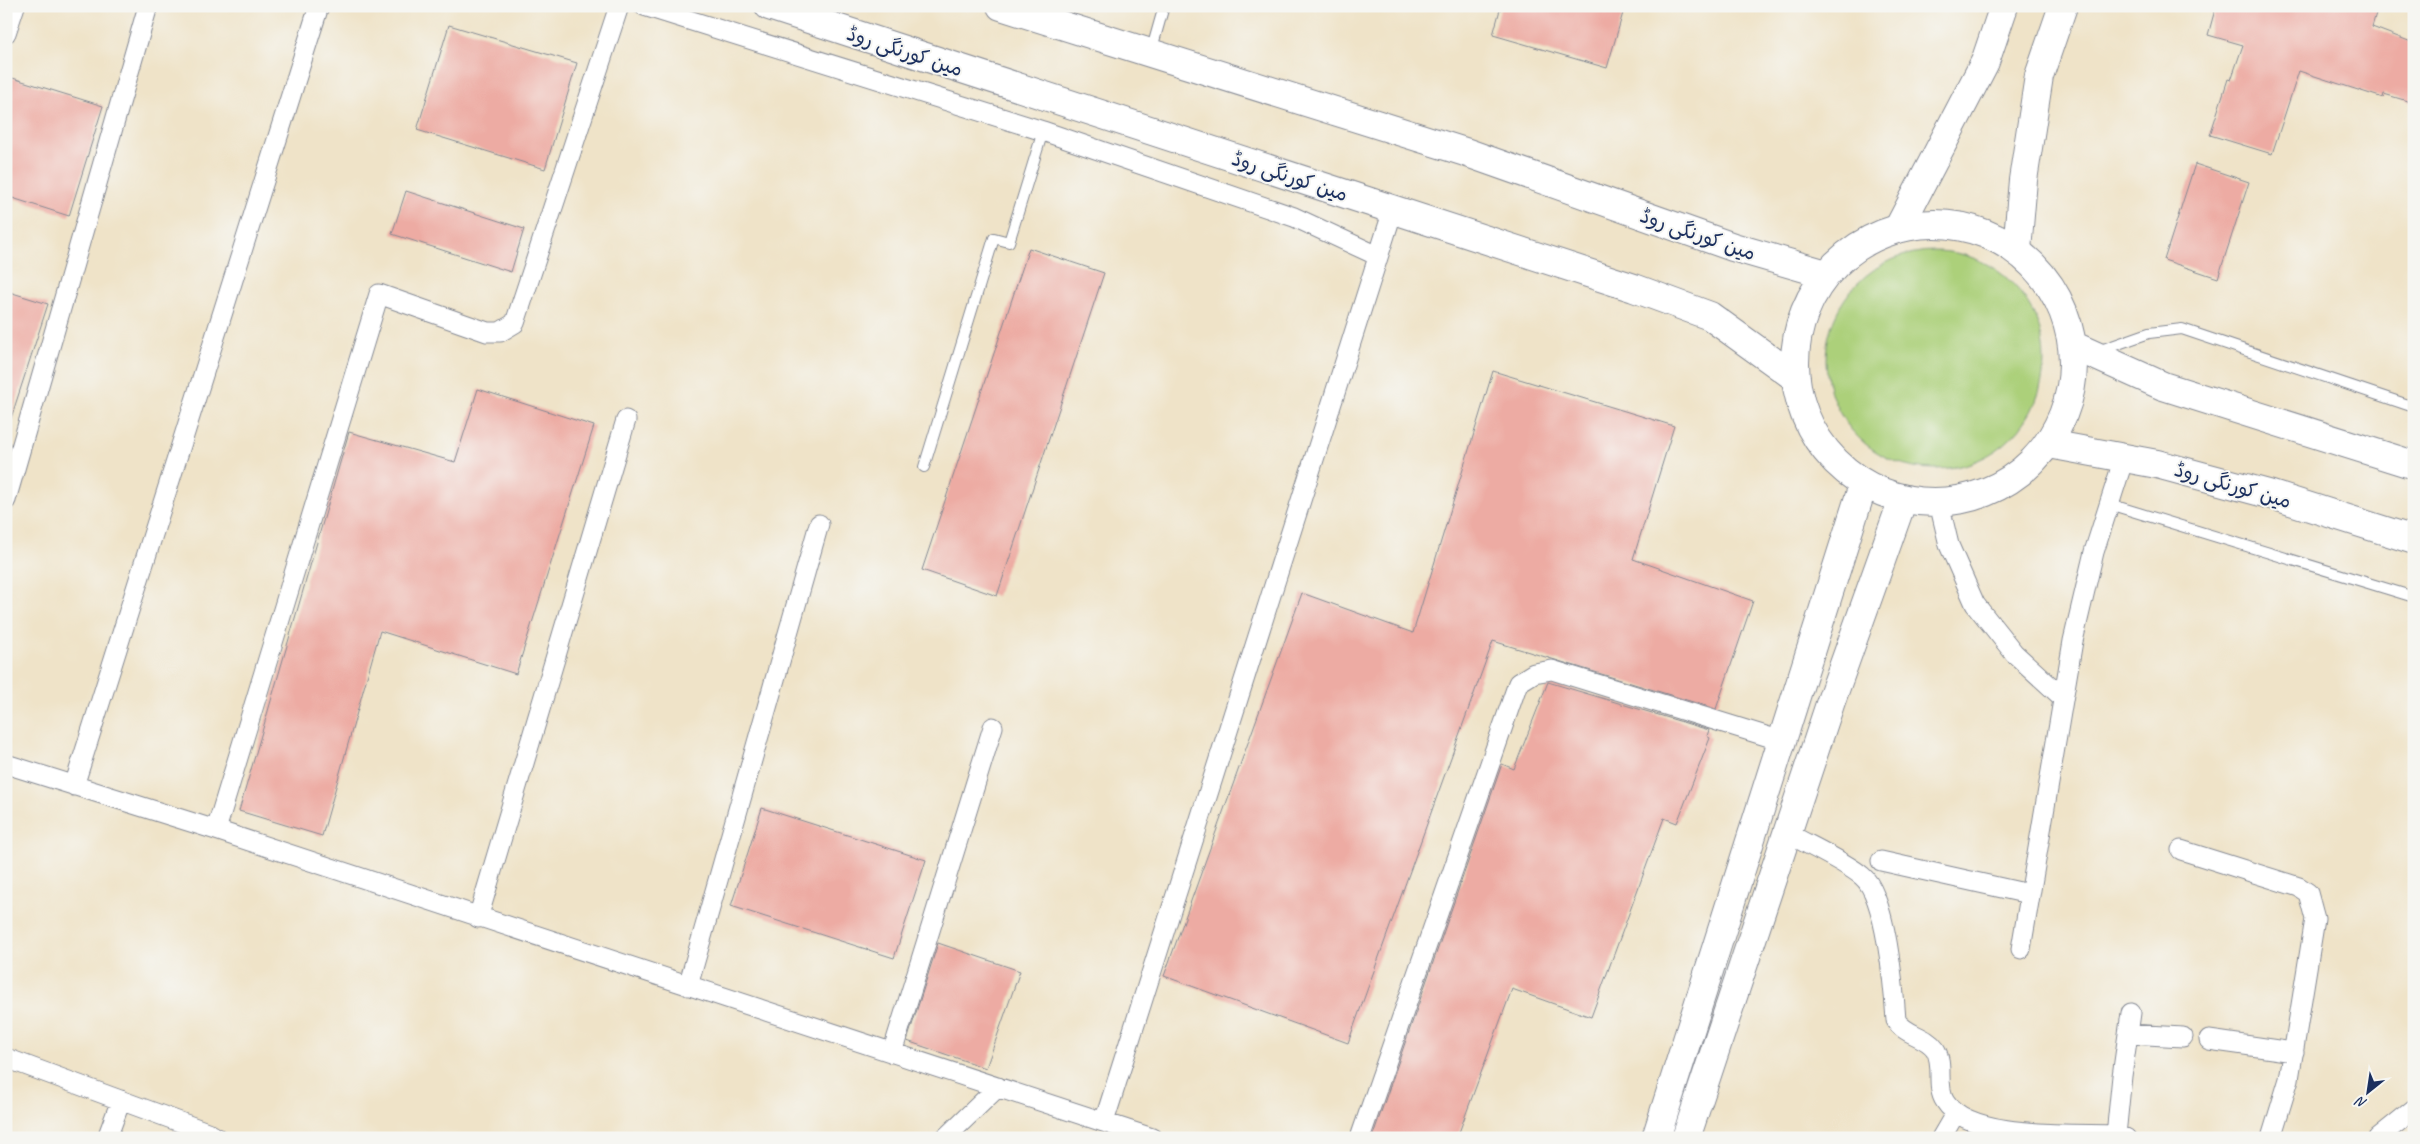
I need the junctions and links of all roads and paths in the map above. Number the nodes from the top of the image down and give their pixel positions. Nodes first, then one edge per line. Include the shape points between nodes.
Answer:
1 (15, 6) edge
2 (148, 6) edge
3 (319, 6) edge
4 (618, 6) edge
5 (644, 6) edge
6 (769, 6) edge
7 (1002, 6) edge
8 (1164, 6) edge
9 (2004, 6) edge
10 (2063, 6) edge
11 (6, 33) edge
12 (1150, 53) junction
13 (1044, 131) junction
14 (1393, 210) junction
15 (1899, 227) junction
16 (2017, 250) junction
17 (1378, 256) junction
18 (1826, 274) junction
19 (2082, 349) junction
20 (1796, 378) junction
21 (2414, 407) edge
22 (626, 420) dead end
23 (2049, 444) junction
24 (2124, 458) junction
25 (2414, 465) edge
26 (924, 468) dead end
27 (1863, 485) junction
28 (1903, 499) junction
29 (6, 500) edge
30 (1939, 503) junction
31 (2109, 504) junction
32 (819, 524) dead end
33 (2414, 540) edge
34 (2414, 597) edge
35 (2063, 698) junction
36 (993, 727) dead end
37 (1782, 741) junction
38 (6, 764) edge
39 (74, 786) junction
40 (216, 830) junction
41 (1789, 834) junction
42 (2181, 850) dead end
43 (1881, 861) dead end
44 (2029, 894) junction
45 (478, 918) junction
46 (2021, 949) dead end
47 (688, 986) junction
48 (2131, 1013) dead end
49 (2129, 1034) junction
50 (2183, 1036) dead end
51 (2210, 1040) dead end
52 (2294, 1052) junction
53 (892, 1053) junction
54 (6, 1058) edge
55 (998, 1087) junction
56 (121, 1100) junction
57 (2414, 1109) edge
58 (1955, 1114) junction
59 (1104, 1122) junction
60 (2034, 1135) edge
61 (2121, 1137) edge
62 (106, 1138) edge
63 (217, 1138) edge
64 (945, 1138) edge
65 (1152, 1138) edge
66 (1360, 1138) edge
67 (1656, 1138) edge
68 (1686, 1138) edge
69 (1941, 1138) edge
70 (2271, 1138) edge
71 (2378, 1138) edge

1 - 11 street
2 - 29 street
3 - 39 street
4 - 40 street via 515,323 500,332 487,332 379,294
5 - 13 street
6 - 14 main road, مین کورنگی روڈ
7 - 12 main road, مین کورنگی روڈ
8 - 12 lane
9 - 15 main road via 1985,62
10 - 16 main road via 2039,76 2023,180
12 - 18 main road, مین کورنگی روڈ via 1465,152 1733,247
13 - 17 street via 1294,217
13 - 26 lane via 1009,242 994,238
14 - 17 street
14 - 20 main road, مین کورنگی روڈ via 1710,316
15 - 16 main road via 1960,225
15 - 18 main road via 1863,243
16 - 19 main road via 2055,292
17 - 59 street
18 - 20 main road via 1810,297 1800,323 1795,350
19 - 21 lane via 2149,333 2182,329
19 - 23 main road via 2070,397
19 - 25 main road via 2163,386
20 - 27 main road via 1804,413 1822,445
22 - 45 street
23 - 24 main road, مین کورنگی روڈ
23 - 30 main road via 2015,477 1972,497
24 - 31 street
24 - 33 main road, مین کورنگی روڈ via 2272,495
27 - 28 main road
27 - 37 main road
28 - 30 main road
28 - 41 main road via 1831,701
30 - 35 street via 1949,545 1975,604 2014,653
31 - 34 lane
31 - 35 street via 2092,561
32 - 47 street
35 - 44 street
36 - 53 street
37 - 66 street via 1552,670 1534,672 1518,683
37 - 67 main road
38 - 39 street
39 - 40 street
40 - 45 street
41 - 58 street via 1863,876 1876,895 1886,939 1896,1020 1900,1028 1930,1044 1936,1051 1940,1088 1944,1100
41 - 68 main road
42 - 52 street via 2299,887 2308,893 2315,920
43 - 44 street
44 - 46 street
45 - 47 street
47 - 53 street
48 - 49 street
49 - 50 street
49 - 61 street via 2122,1076
51 - 52 street
52 - 70 street
53 - 55 street
54 - 56 street
55 - 59 street
55 - 64 street
56 - 62 street
56 - 63 street
57 - 71 street
58 - 60 street via 1994,1129
58 - 69 street
59 - 65 street
60 - 61 street

